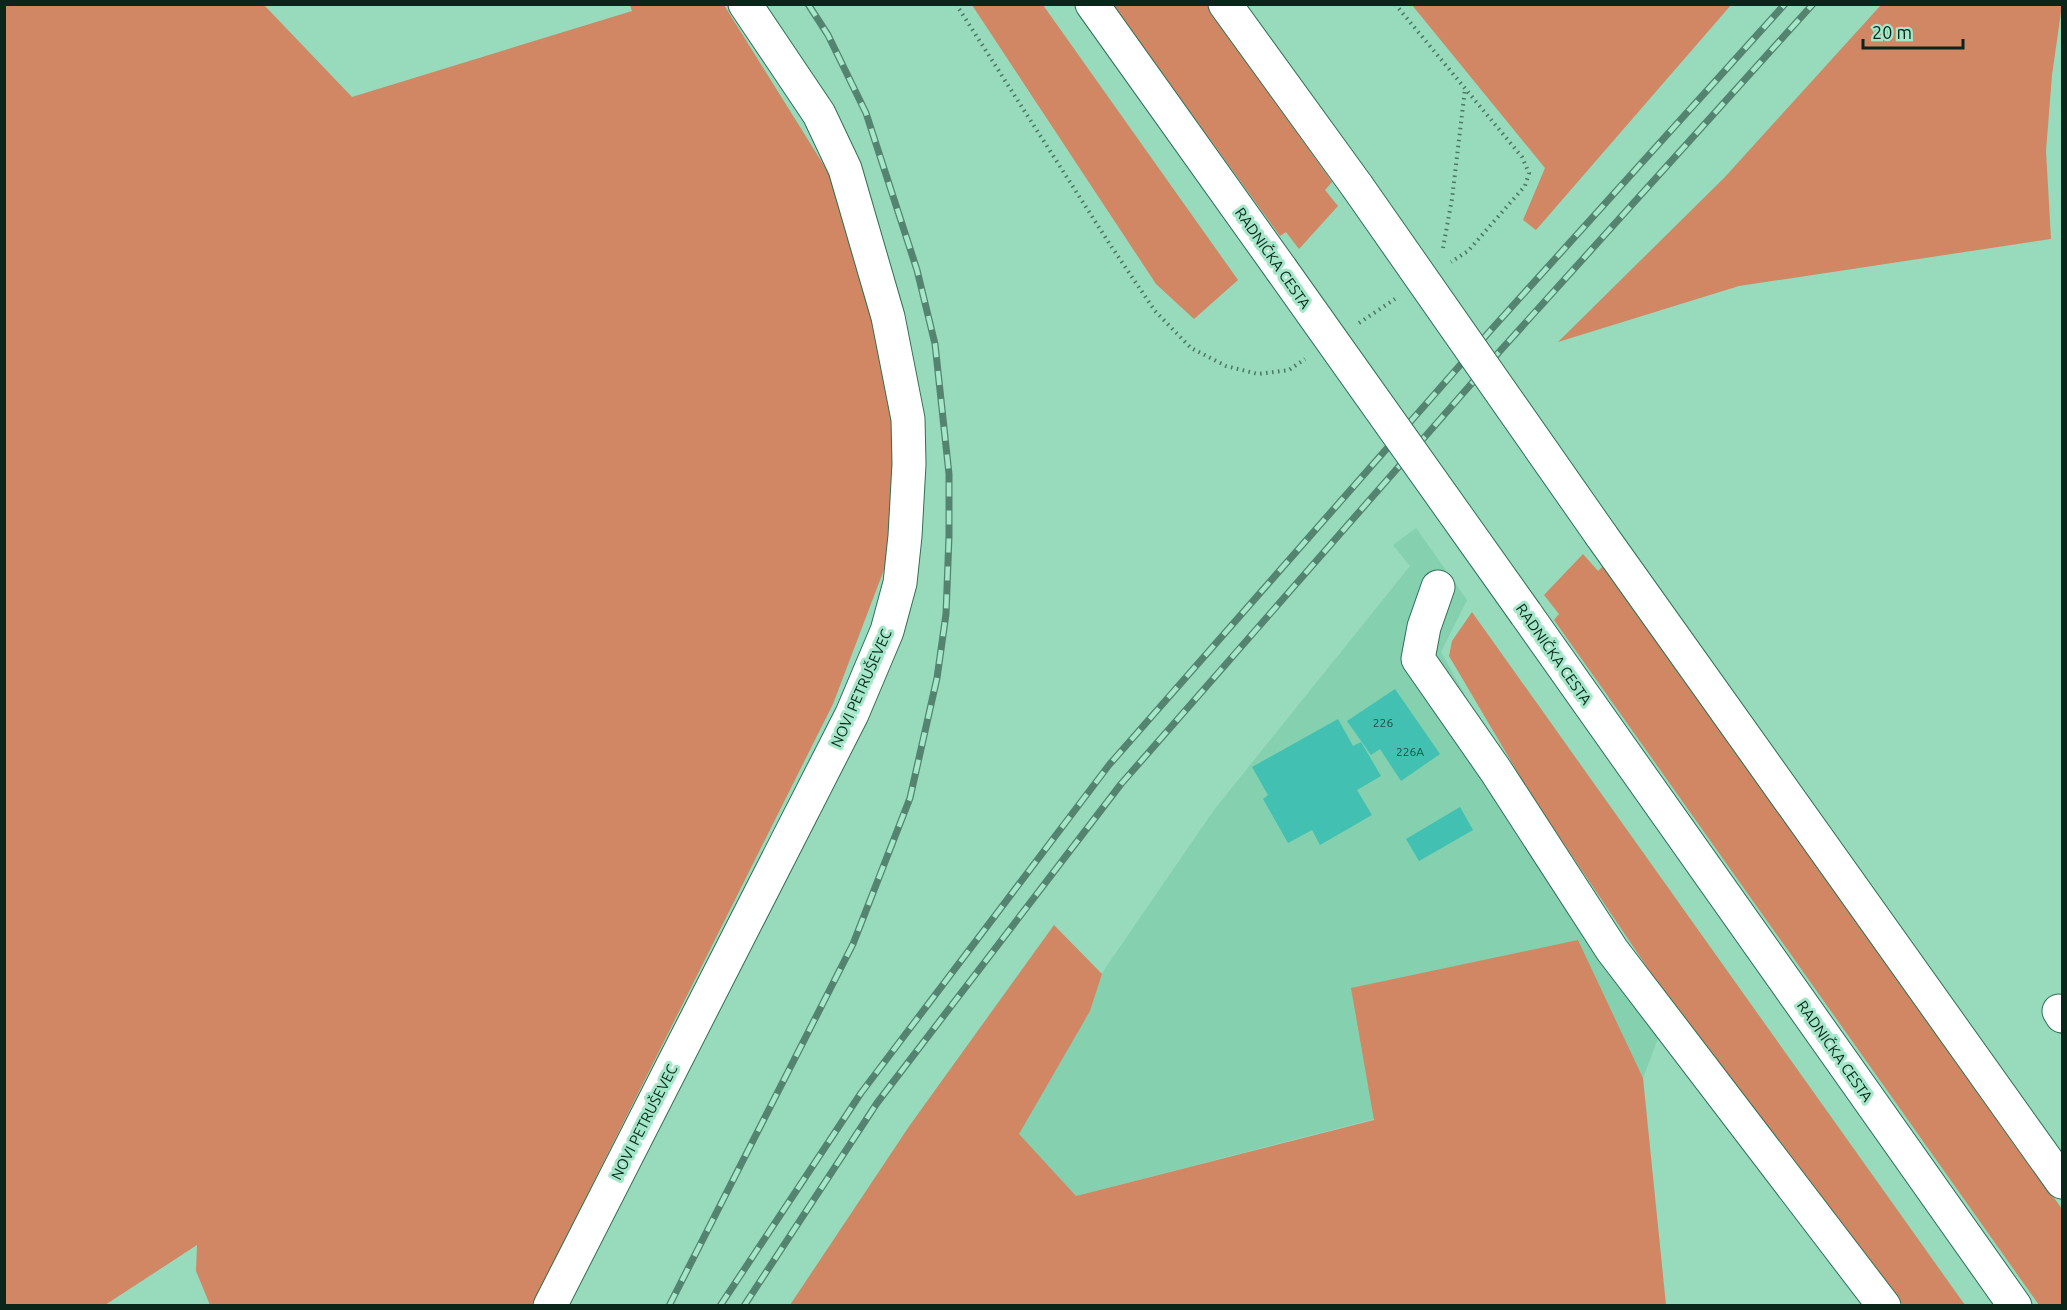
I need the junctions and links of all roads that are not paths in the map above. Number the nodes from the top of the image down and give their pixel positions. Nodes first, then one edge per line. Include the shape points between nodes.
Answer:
1 (745, 4) edge
2 (1092, 4) edge
3 (1225, 4) edge
4 (1438, 587) dead end
5 (2062, 1182) edge
6 (549, 1305) edge
7 (1884, 1305) edge
8 (2014, 1305) edge

1 - 6 main road, NOVI PETRUŠEVEC via 819,114 845,169 888,317 908,419 909,474 900,583 887,631 852,714
2 - 8 main road, RADNIČKA CESTA, bridge
3 - 5 main road, bridge
4 - 7 main road via 1418,659 1612,951

